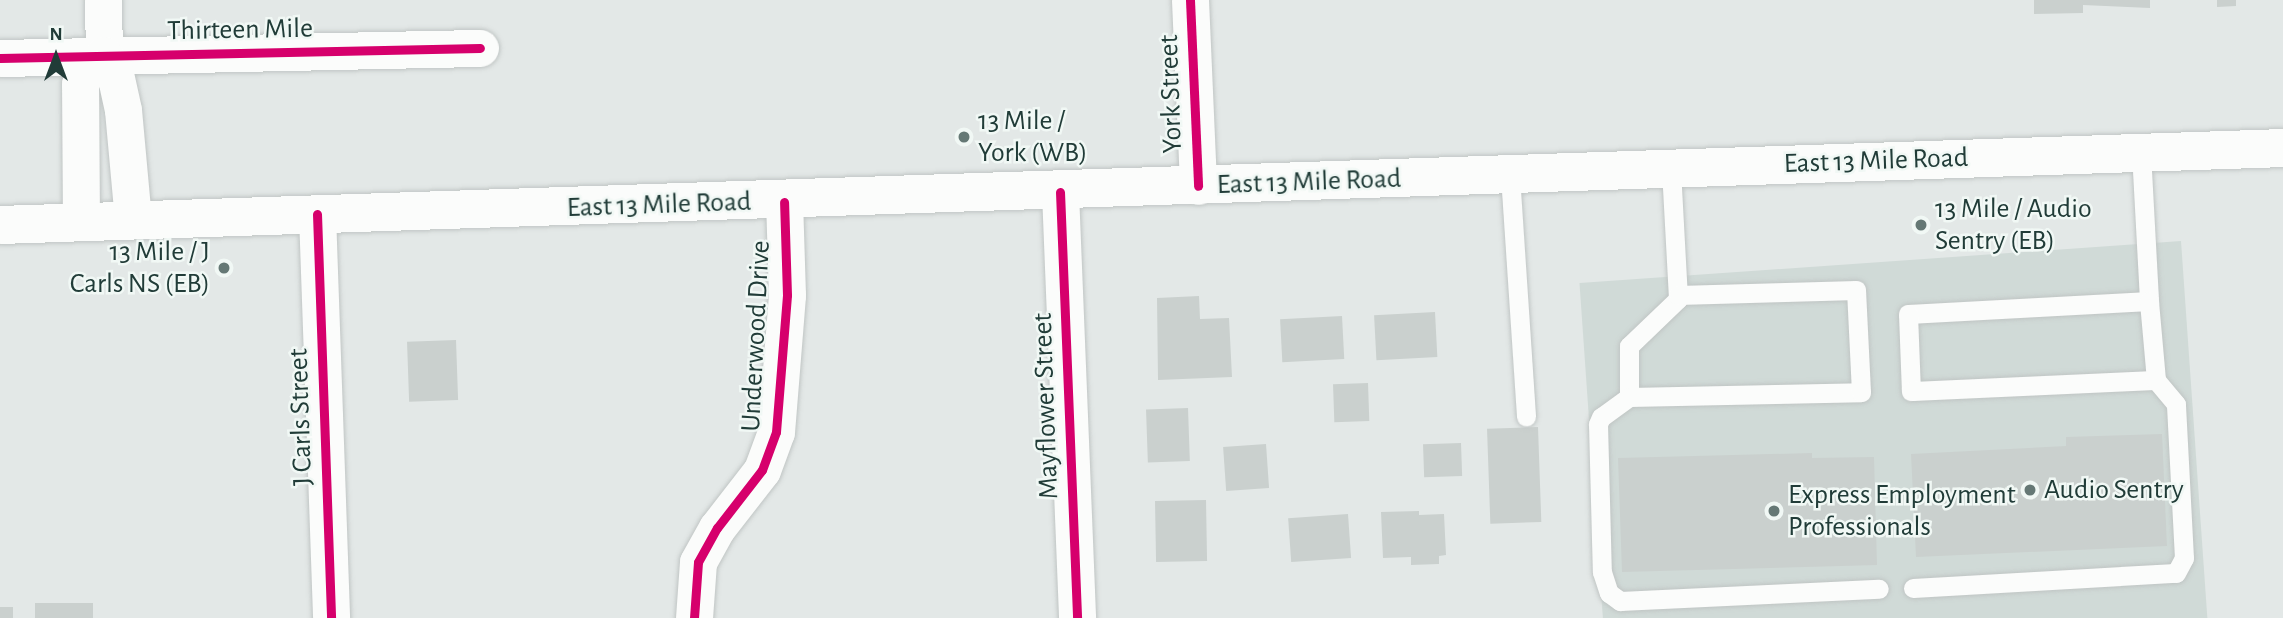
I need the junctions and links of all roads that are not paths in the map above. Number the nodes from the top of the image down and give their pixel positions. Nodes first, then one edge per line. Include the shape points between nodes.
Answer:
1 (103, 0) edge
2 (1190, 0) edge
3 (481, 48) dead end
4 (104, 55) junction
5 (0, 58) edge
6 (2283, 148) edge
7 (2141, 152) junction
8 (1671, 169) junction
9 (1510, 175) junction
10 (1198, 186) junction
11 (1060, 192) junction
12 (784, 202) junction
13 (317, 214) junction
14 (133, 220) junction
15 (81, 222) junction
16 (0, 225) edge
17 (1678, 295) junction
18 (2149, 301) junction
19 (2156, 380) junction
20 (1629, 397) junction
21 (1526, 416) dead end
22 (1913, 588) dead end
23 (1879, 589) dead end
24 (331, 618) edge
25 (694, 618) edge
26 (1077, 618) edge

1 - 4 street
2 - 10 street, York Street
3 - 4 street, Thirteen Mile
4 - 5 street, Thirteen Mile
4 - 14 street via 114,69 123,110
4 - 15 street via 87,69 80,84
6 - 7 main road, East 13 Mile Road
7 - 8 main road, East 13 Mile Road
7 - 18 lane
8 - 9 main road, East 13 Mile Road
8 - 17 lane
9 - 10 main road, East 13 Mile Road
9 - 21 lane
10 - 11 main road, East 13 Mile Road
11 - 12 main road, East 13 Mile Road
11 - 26 street, Mayflower Street
12 - 13 main road, East 13 Mile Road
12 - 25 street, Underwood Drive via 787,295 776,432 762,470 717,528 698,562
13 - 14 main road, East 13 Mile Road
13 - 24 street, J Carls Street
14 - 15 main road, East 13 Mile Road
15 - 16 main road, East 13 Mile Road
17 - 20 lane via 1668,313 1629,346
17 - 20 lane via 1856,290 1861,392
18 - 19 lane
18 - 19 lane via 1908,314 1911,391
19 - 22 lane via 2176,404 2182,568 2169,577
20 - 23 lane via 1598,424 1602,572 1609,593 1620,601

